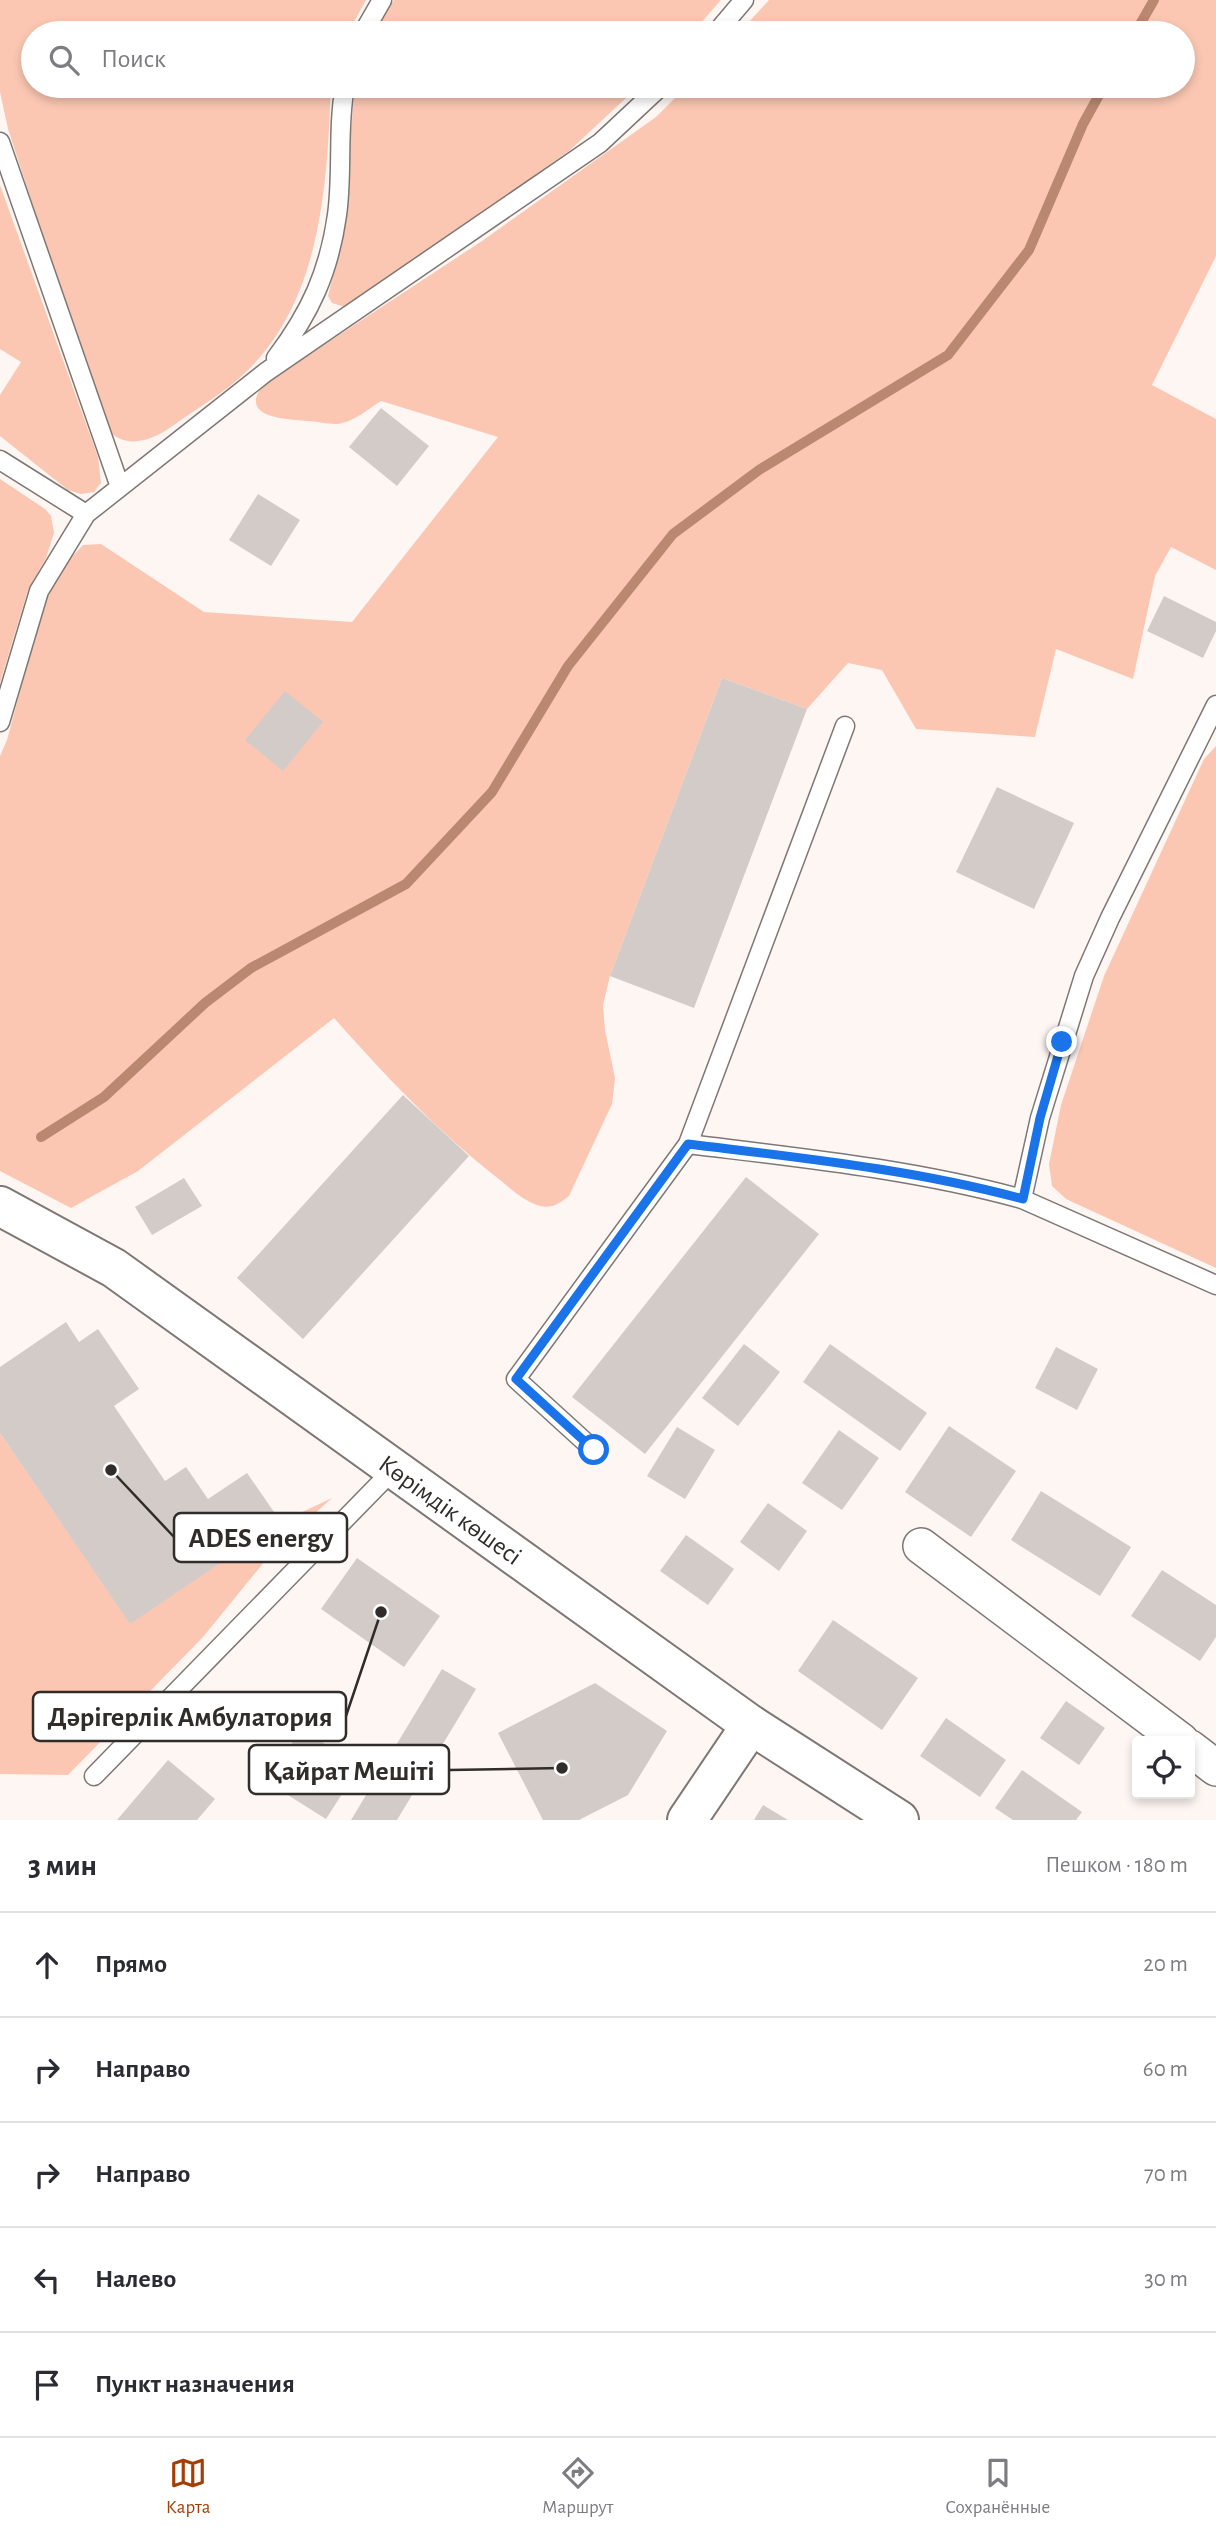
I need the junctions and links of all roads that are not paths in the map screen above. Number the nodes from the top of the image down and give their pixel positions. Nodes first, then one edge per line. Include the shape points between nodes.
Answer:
1 (382, 0) edge
2 (744, 0) edge
3 (370, 21) edge
4 (726, 21) edge
5 (344, 98) edge
6 (648, 98) edge
7 (0, 142) edge
8 (265, 372) junction
9 (0, 460) edge
10 (120, 487) junction
11 (86, 514) junction
12 (1216, 705) edge
13 (0, 722) edge
14 (845, 726) dead end
15 (688, 1144) junction
16 (1023, 1199) junction
17 (0, 1206) edge
18 (1216, 1285) edge
19 (594, 1450) dead end
20 (395, 1468) junction
21 (921, 1546) dead end
22 (751, 1725) junction
23 (1174, 1736) edge
24 (1195, 1752) edge
25 (1216, 1768) edge
26 (94, 1776) dead end
27 (687, 1820) edge
28 (899, 1820) edge

1 - 3 lane
2 - 4 lane
5 - 8 lane via 337,215 326,265 304,321
6 - 8 lane via 600,143
7 - 10 lane
8 - 10 lane
9 - 11 lane
10 - 11 lane
11 - 13 lane via 40,591
12 - 16 lane via 1084,976 1044,1105
14 - 15 lane
15 - 16 lane via 877,1167
15 - 19 lane via 516,1379
16 - 18 lane
17 - 20 street, Көрімдік көшесі via 114,1268
20 - 22 street, Көрімдік көшесі
20 - 26 lane
21 - 23 street
22 - 27 street
22 - 28 street, Көрімдік көшесі
24 - 25 street

